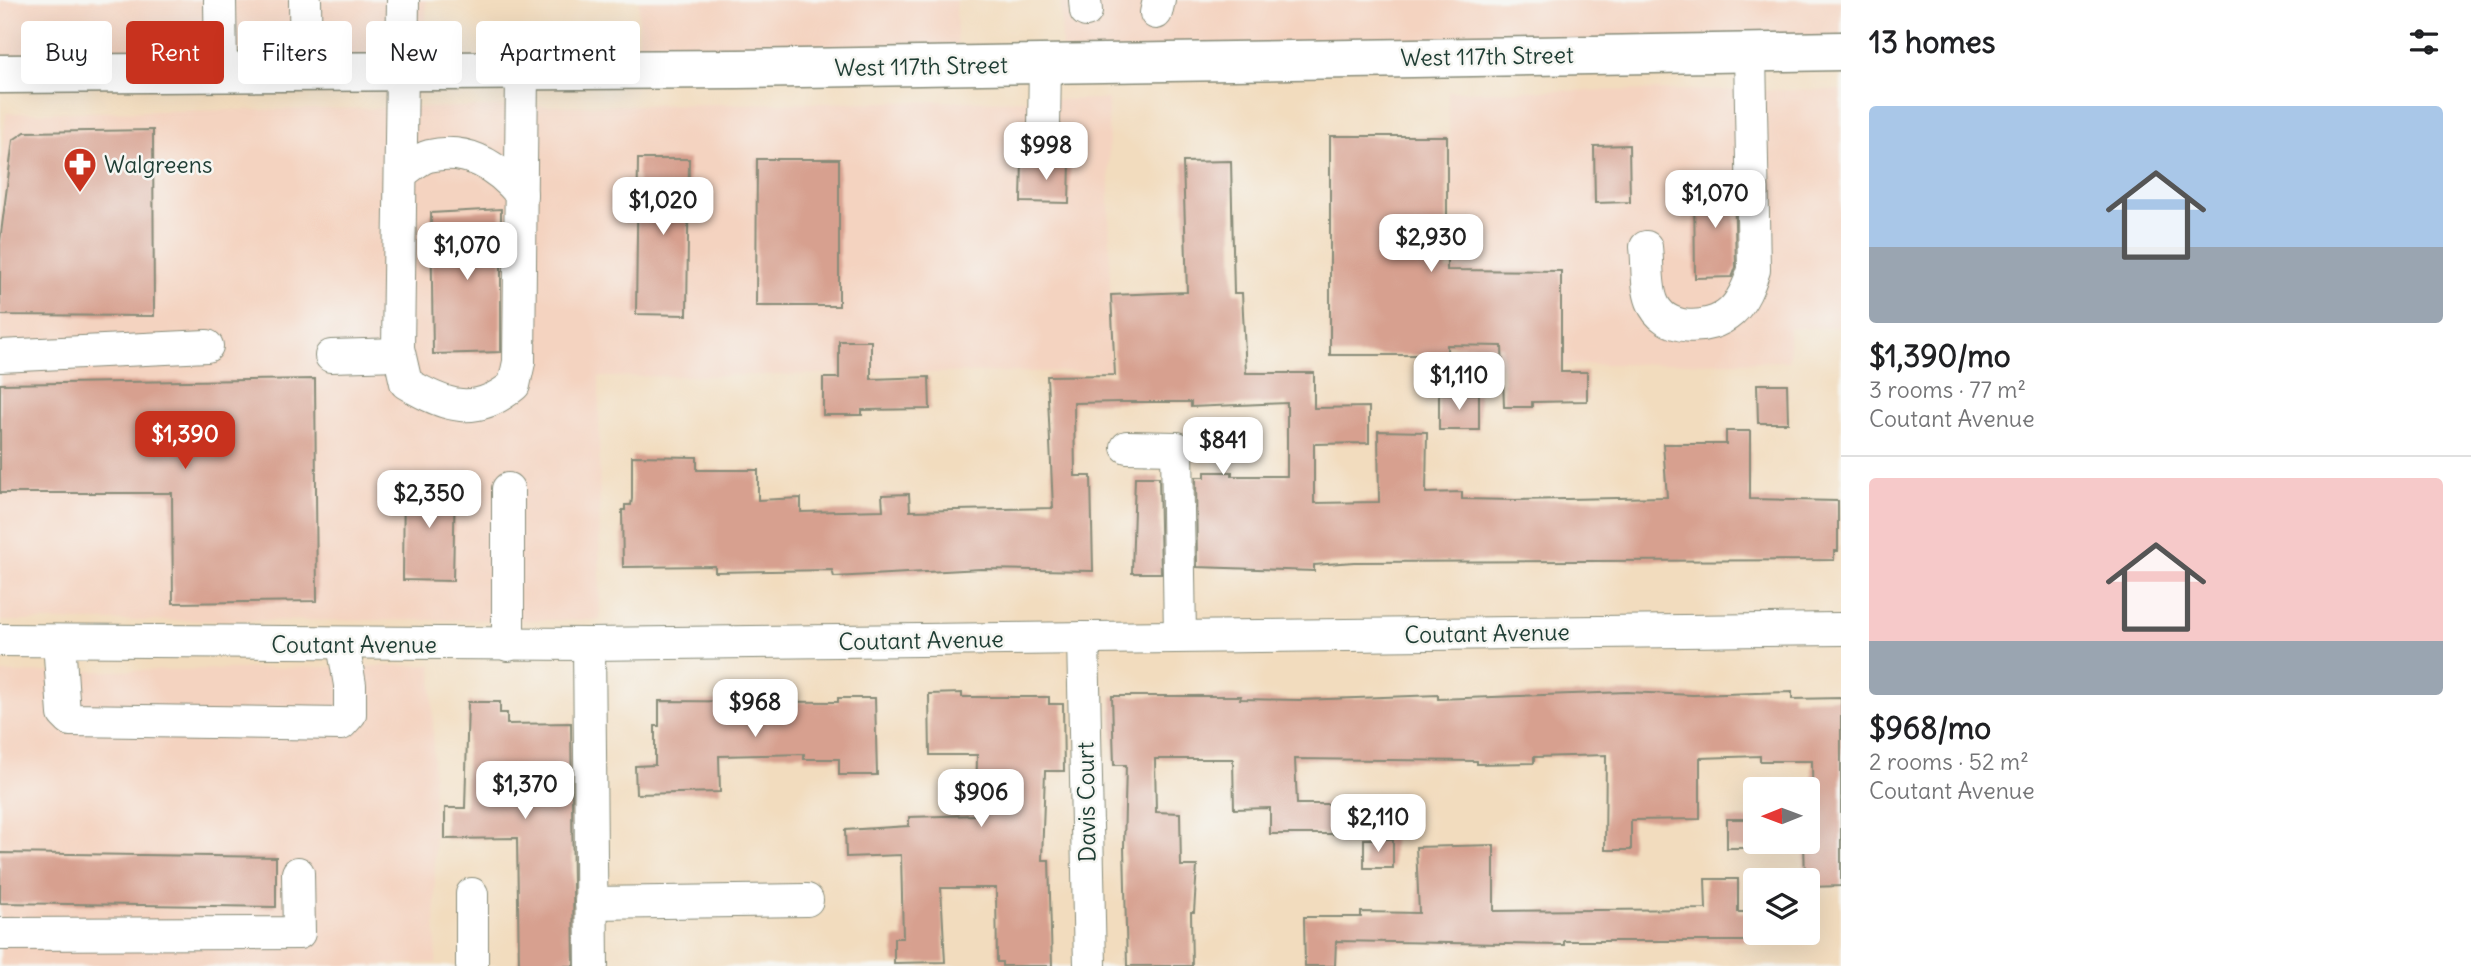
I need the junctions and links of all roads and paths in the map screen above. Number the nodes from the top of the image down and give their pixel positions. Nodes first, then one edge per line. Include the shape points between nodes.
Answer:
1 (220, 0) edge
2 (305, 0) edge
3 (403, 0) edge
4 (220, 21) edge
5 (305, 21) edge
6 (403, 21) edge
7 (1841, 51) edge
8 (1751, 52) junction
9 (1045, 64) junction
10 (640, 69) edge
11 (126, 73) edge
12 (0, 74) edge
13 (402, 84) edge
14 (522, 84) edge
15 (1045, 127) dead end
16 (401, 173) junction
17 (521, 194) junction
18 (1646, 247) dead end
19 (207, 346) dead end
20 (399, 354) junction
21 (0, 356) edge
22 (331, 356) dead end
23 (1127, 447) dead end
24 (508, 489) dead end
25 (1841, 629) edge
26 (1180, 636) junction
27 (1083, 638) junction
28 (0, 640) edge
29 (59, 640) junction
30 (343, 644) junction
31 (589, 644) junction
32 (508, 645) junction
33 (298, 873) dead end
34 (472, 894) dead end
35 (807, 900) dead end
36 (591, 903) junction
37 (0, 934) edge
38 (472, 966) edge
39 (593, 966) edge
40 (1090, 966) edge

1 - 4 street
2 - 5 street
3 - 6 street
7 - 8 main road, West 117th Street
8 - 9 main road, West 117th Street
8 - 18 street via 1754,270 1747,290 1730,314 1704,325 1684,326 1666,320 1652,302
9 - 10 main road, West 117th Street
9 - 15 street
11 - 12 main road, West 117th Street
13 - 16 street
14 - 17 street
16 - 17 street via 428,156 469,155 503,173
16 - 20 street
17 - 20 street via 519,362 514,385 494,402 461,406 436,401 406,383
19 - 21 street
20 - 22 street
23 - 26 street via 1177,448
24 - 32 street
25 - 26 street, Coutant Avenue
26 - 27 street, Coutant Avenue
27 - 31 street, Coutant Avenue
27 - 40 street, Davis Court
28 - 29 street, Coutant Avenue
29 - 30 street, Coutant Avenue
29 - 30 street via 64,714 70,720 341,724 351,714
30 - 32 street, Coutant Avenue
31 - 32 street, Coutant Avenue
31 - 36 street
33 - 37 street via 299,933
34 - 38 street
35 - 36 street
36 - 39 street

